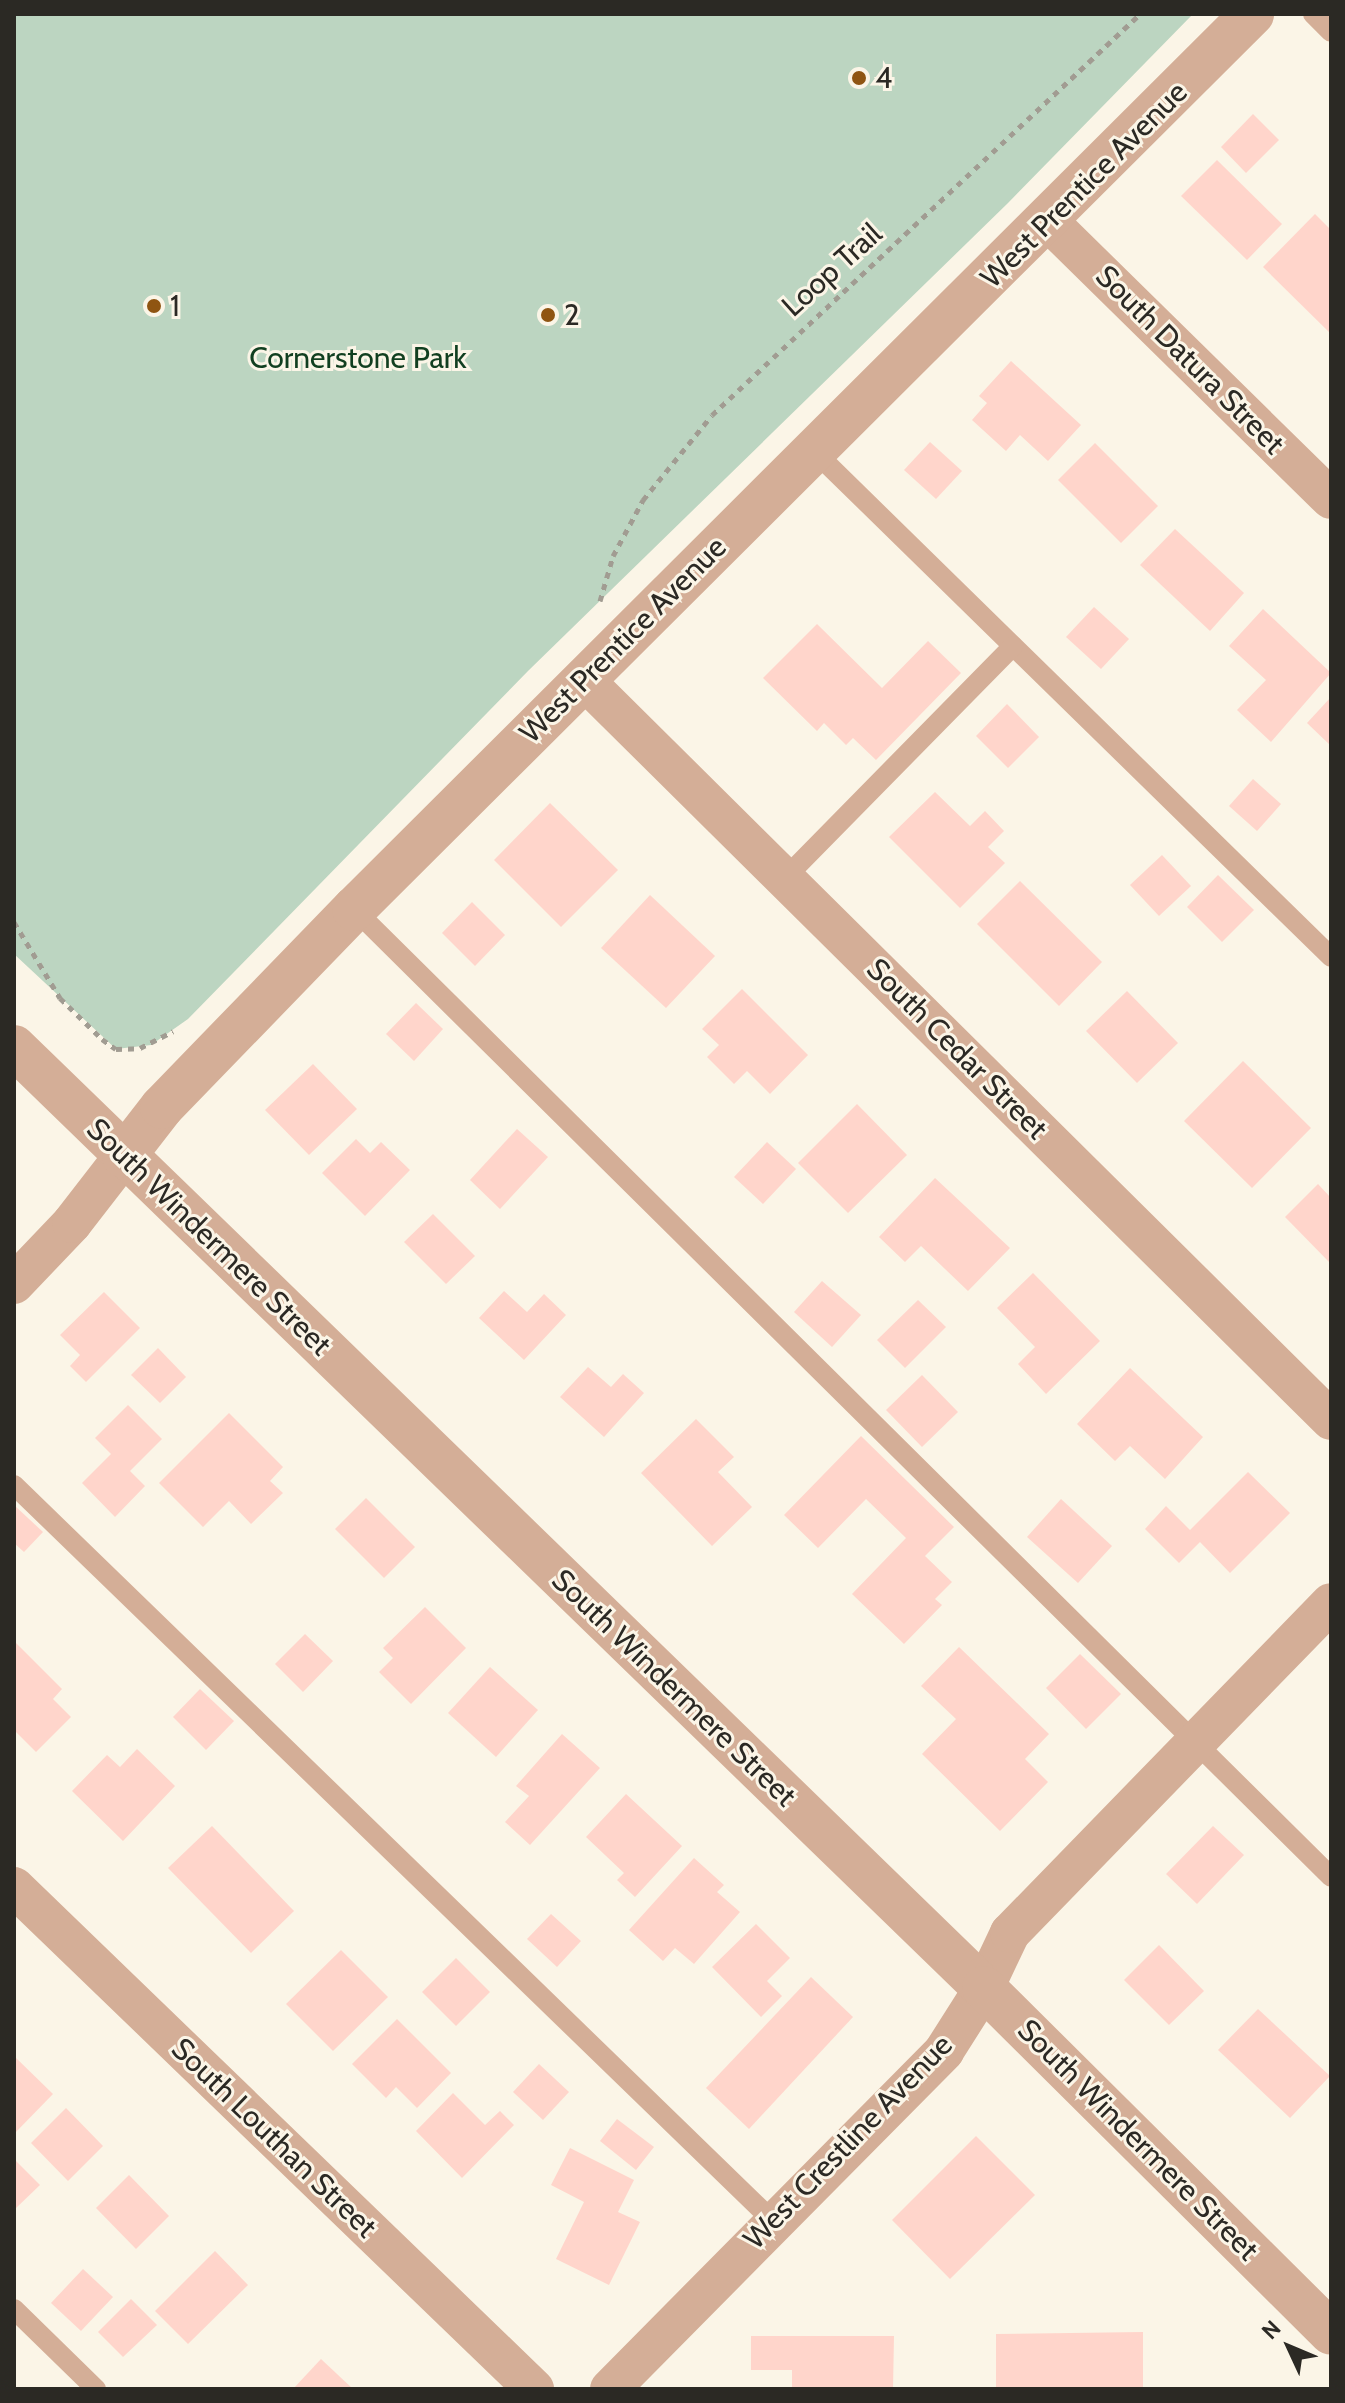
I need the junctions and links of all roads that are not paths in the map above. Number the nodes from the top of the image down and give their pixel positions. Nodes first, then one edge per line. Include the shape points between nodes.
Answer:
1 (1252, 14) edge
2 (1313, 14) edge
3 (1331, 32) edge
4 (1049, 222) junction
5 (815, 452) junction
6 (1331, 499) edge
7 (1013, 646) junction
8 (583, 679) junction
9 (785, 878) junction
10 (354, 909) junction
11 (1331, 957) edge
12 (14, 1047) edge
13 (124, 1156) junction
14 (14, 1284) edge
15 (1331, 1420) edge
16 (14, 1485) edge
17 (1331, 1603) edge
18 (1194, 1743) junction
19 (1331, 1877) edge
20 (14, 1887) edge
21 (984, 1988) junction
22 (772, 2220) junction
23 (14, 2309) edge
24 (1331, 2332) edge
25 (96, 2389) edge
26 (534, 2389) edge
27 (610, 2389) edge

1 - 4 street, West Prentice Avenue
2 - 3 lane
4 - 5 street, West Prentice Avenue
4 - 6 street, South Datura Street
5 - 7 lane
5 - 8 street, West Prentice Avenue
7 - 9 lane
7 - 11 lane
8 - 9 street, South Cedar Street
8 - 10 street, West Prentice Avenue
9 - 15 street, South Cedar Street
10 - 13 street, West Prentice Avenue via 162,1107
10 - 18 lane
12 - 13 street, South Windermere Street
13 - 14 street, West Prentice Avenue via 72,1223
13 - 21 street, South Windermere Street
16 - 22 lane
17 - 18 street, West Crestline Avenue
18 - 19 lane
18 - 21 street, West Crestline Avenue via 1010,1933
20 - 26 street, South Louthan Street
21 - 22 street, West Crestline Avenue via 944,2051
21 - 24 street, South Windermere Street
22 - 27 street, West Crestline Avenue
23 - 25 lane

